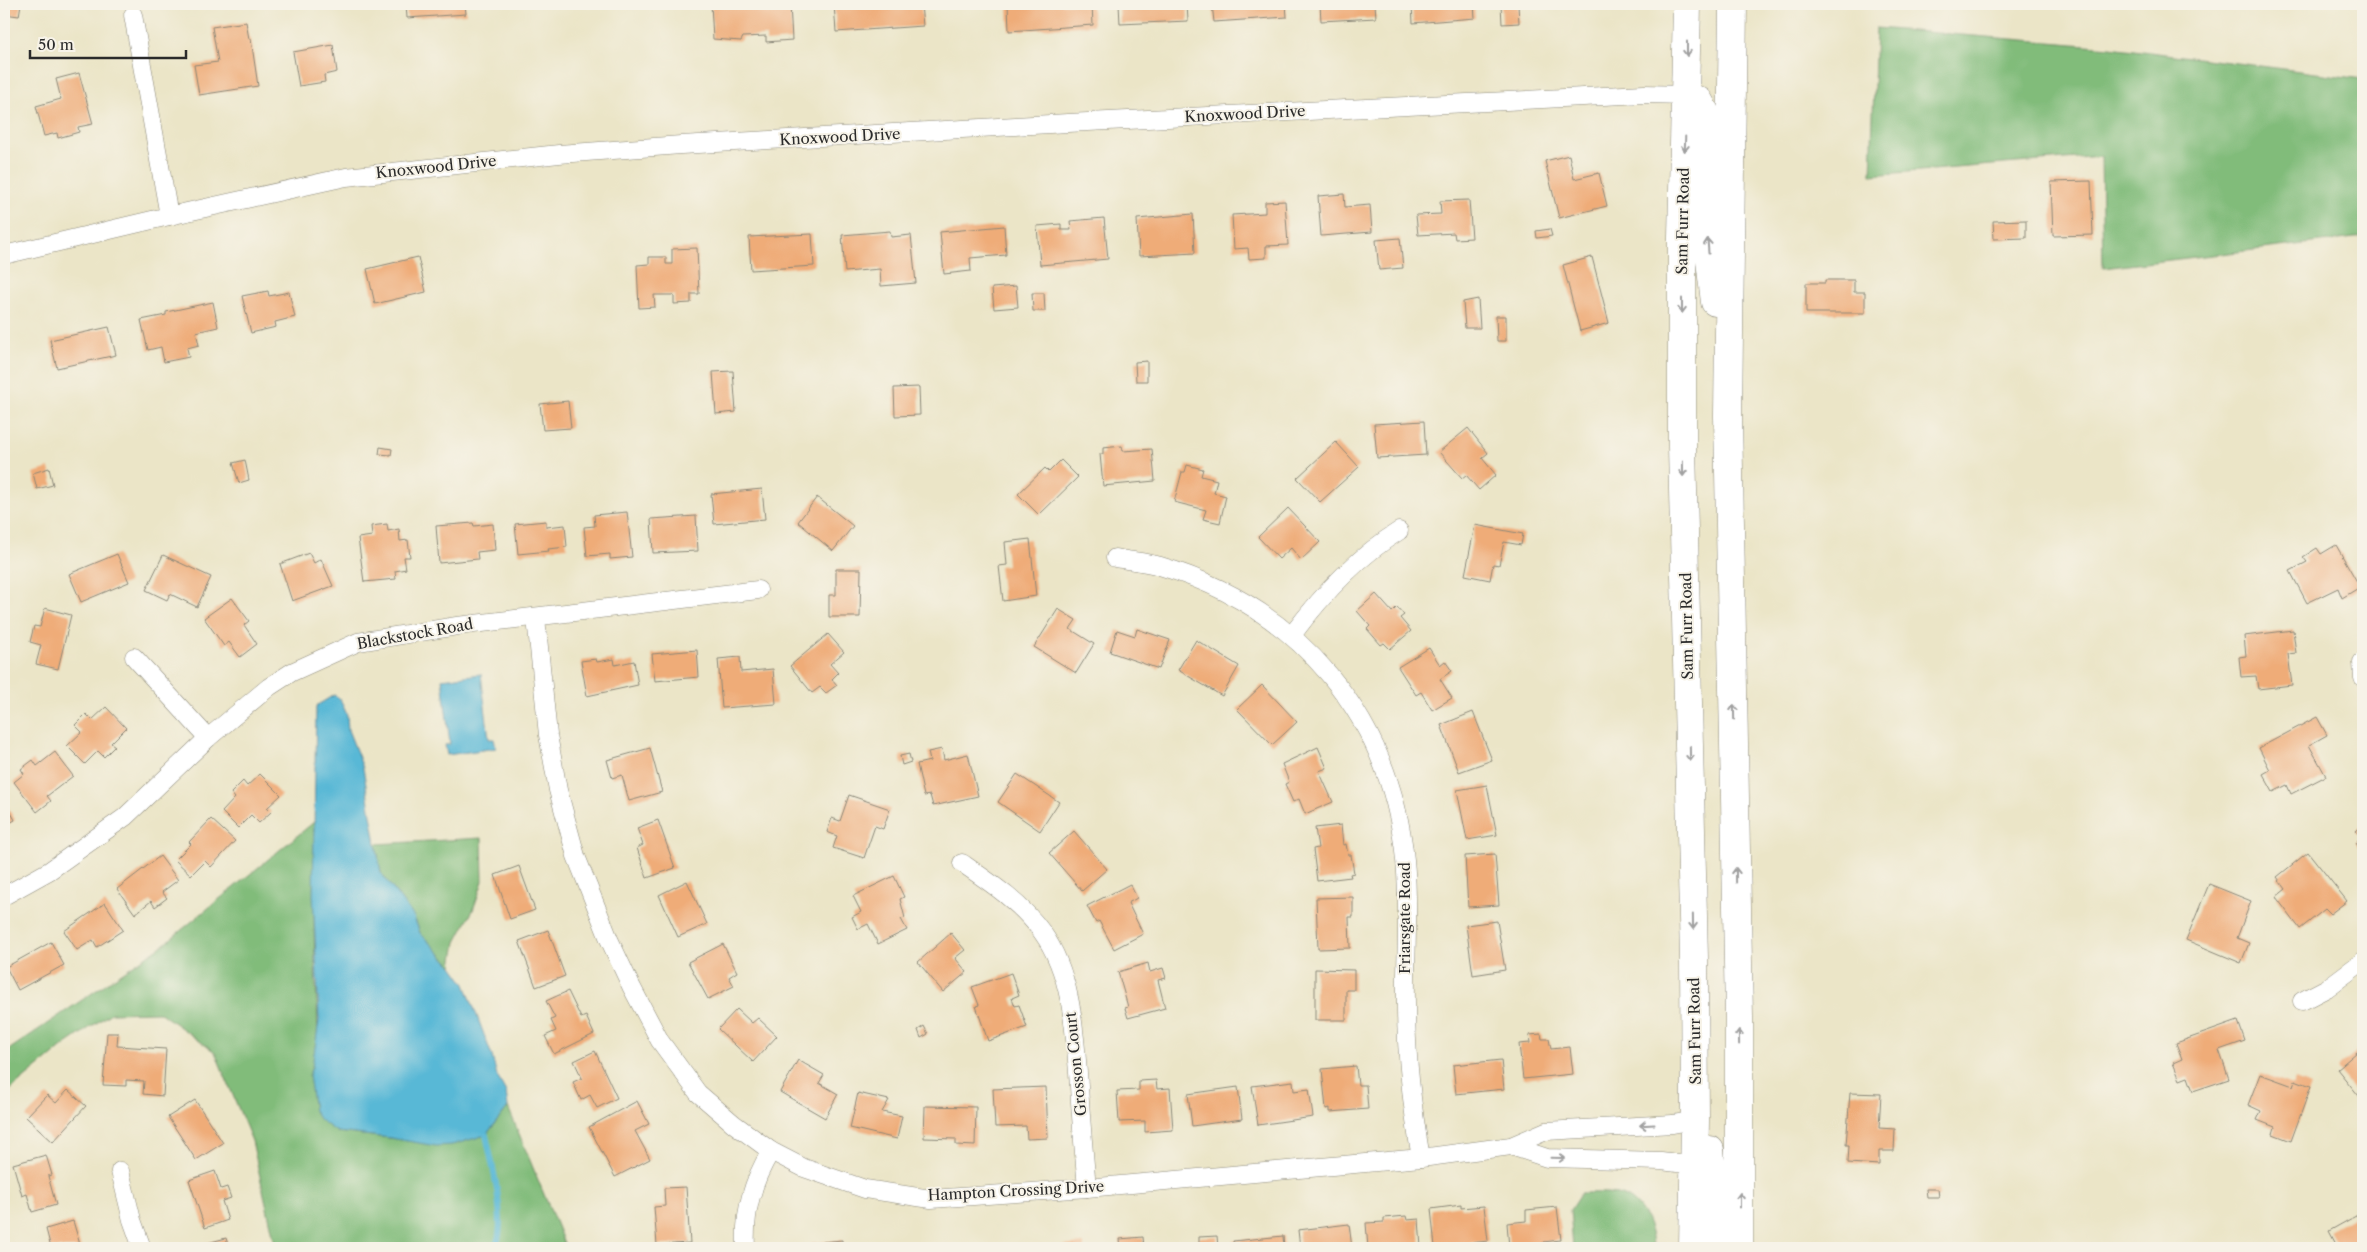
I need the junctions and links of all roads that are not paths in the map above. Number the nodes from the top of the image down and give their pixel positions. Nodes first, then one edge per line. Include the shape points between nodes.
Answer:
1 (1687, 4) edge
2 (1733, 4) edge
3 (132, 15) dead end
4 (1686, 95) junction
5 (168, 216) junction
6 (4, 255) edge
7 (1728, 416) junction
8 (1399, 530) dead end
9 (1115, 558) dead end
10 (758, 590) dead end
11 (536, 618) junction
12 (1292, 635) junction
13 (134, 657) dead end
14 (208, 738) junction
15 (962, 863) dead end
16 (4, 896) edge
17 (1694, 959) junction
18 (2363, 961) edge
19 (2302, 1002) dead end
20 (1695, 1120) junction
21 (1511, 1146) junction
22 (771, 1151) junction
23 (1421, 1158) junction
24 (1694, 1165) junction
25 (120, 1172) dead end
26 (1087, 1188) junction
27 (142, 1248) edge
28 (746, 1248) edge
29 (1693, 1248) edge
30 (1714, 1248) edge
31 (1739, 1248) edge

1 -> 4 main road, Sam Furr Road
2 - 7 main road
3 - 5 street
4 - 5 street, Knoxwood Drive via 1644,94 1068,123 559,154 346,177
7 -> 4 main road via 1708,243 1707,126 1699,100
4 -> 17 main road, Sam Furr Road via 1682,447
5 - 6 street, Knoxwood Drive
31 -> 7 main road via 1739,1017
8 - 12 street via 1333,585
9 - 12 street, Friarsgate Road via 1158,566 1198,580 1247,604
10 - 11 street, Blackstock Road
11 - 14 street, Blackstock Road via 457,626 358,642 292,672 242,708
11 - 22 street, Hampton Crossing Drive via 548,735 558,790 576,856 610,939 660,1041 698,1092
12 - 23 street, Friarsgate Road via 1320,663 1358,712 1395,797 1406,861 1408,1056
13 - 14 street
14 - 16 street, Blackstock Road via 125,817 49,871
15 - 26 street, Grosson Court via 1003,891 1043,933 1064,979 1074,1021
17 - 20 main road, Sam Furr Road
17 - 30 main road via 1714,1192
18 - 19 street
20 -> 21 street, Hampton Crossing Drive via 1546,1131
20 - 24 main road, Sam Furr Road
21 - 23 street, Hampton Crossing Drive
21 -> 24 street, Hampton Crossing Drive via 1547,1158
22 - 26 street, Hampton Crossing Drive via 804,1168 866,1189 931,1199
22 - 28 street via 750,1194 746,1214
23 - 26 street, Hampton Crossing Drive
24 - 29 main road, Sam Furr Road
25 - 27 street

